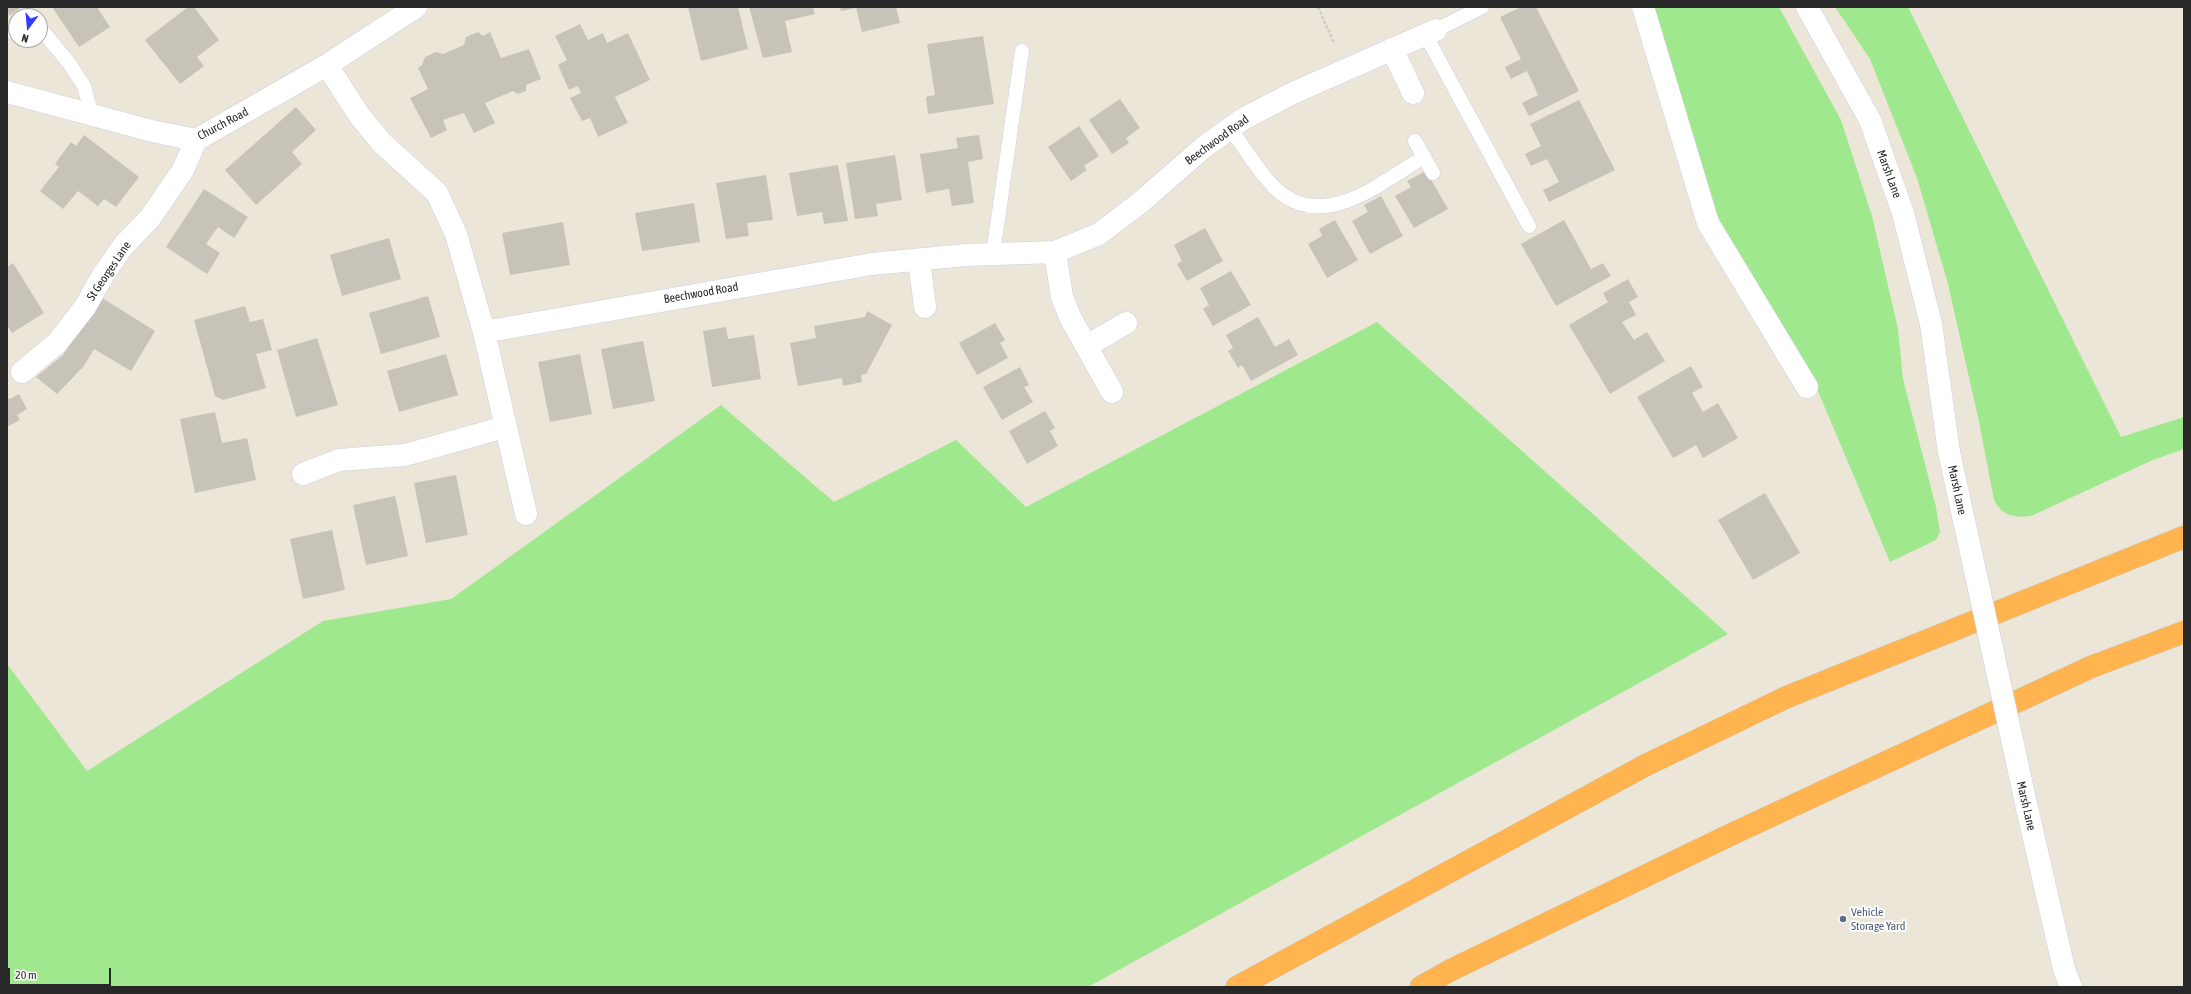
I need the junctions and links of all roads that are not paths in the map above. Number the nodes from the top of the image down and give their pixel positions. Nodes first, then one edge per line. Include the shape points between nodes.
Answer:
1 (416, 7) edge
2 (1482, 7) edge
3 (1643, 7) edge
4 (1807, 7) edge
5 (1430, 32) junction
6 (48, 38) edge
7 (1392, 49) junction
8 (1022, 51) dead end
9 (327, 65) junction
10 (7, 92) edge
11 (1413, 93) dead end
12 (92, 115) junction
13 (1230, 128) junction
14 (196, 140) junction
15 (1415, 141) dead end
16 (1424, 157) junction
17 (1433, 173) dead end
18 (1529, 226) dead end
19 (1055, 252) junction
20 (993, 254) junction
21 (919, 260) junction
22 (925, 307) dead end
23 (1126, 323) dead end
24 (484, 332) junction
25 (1087, 346) junction
26 (22, 372) dead end
27 (1807, 387) dead end
28 (1112, 392) dead end
29 (505, 427) junction
30 (303, 474) dead end
31 (526, 514) dead end
32 (2184, 537) edge
33 (2184, 632) edge
34 (2184, 642) edge
35 (2090, 667) junction
36 (1237, 987) edge
37 (1421, 987) edge
38 (2071, 987) edge

1 - 9 street, Church Road
2 - 5 lane
3 - 27 street via 1708,222
4 - 38 street, Marsh Lane, bridge via 1870,120 1903,213 1931,324 1949,452 2027,808 2064,969
5 - 7 street, Beechwood Road
5 - 18 lane
6 - 12 lane via 84,86
7 - 11 street
7 - 13 street, Beechwood Road via 1293,93
8 - 20 lane
9 - 14 street, Church Road
9 - 24 street via 359,115 382,143 437,193 456,234
10 - 12 street, Church Road
12 - 14 street, Church Road
13 - 16 lane via 1282,195 1317,208 1333,206 1356,197
13 - 19 street, Beechwood Road via 1099,234
14 - 26 street, St Georges Lane via 183,170 150,218 124,245 85,307 57,343
15 - 16 lane
16 - 17 lane
19 - 20 street, Beechwood Road
19 - 25 street via 1062,297
20 - 21 street, Beechwood Road
21 - 22 street
21 - 24 street, Beechwood Road via 872,264
23 - 25 street
24 - 29 street
25 - 28 street
29 - 30 street via 405,455 340,460
29 - 31 street
32 - 36 highway via 1787,697 1646,765
33 - 35 highway
34 - 35 highway
35 - 37 highway via 1725,838 1451,970

